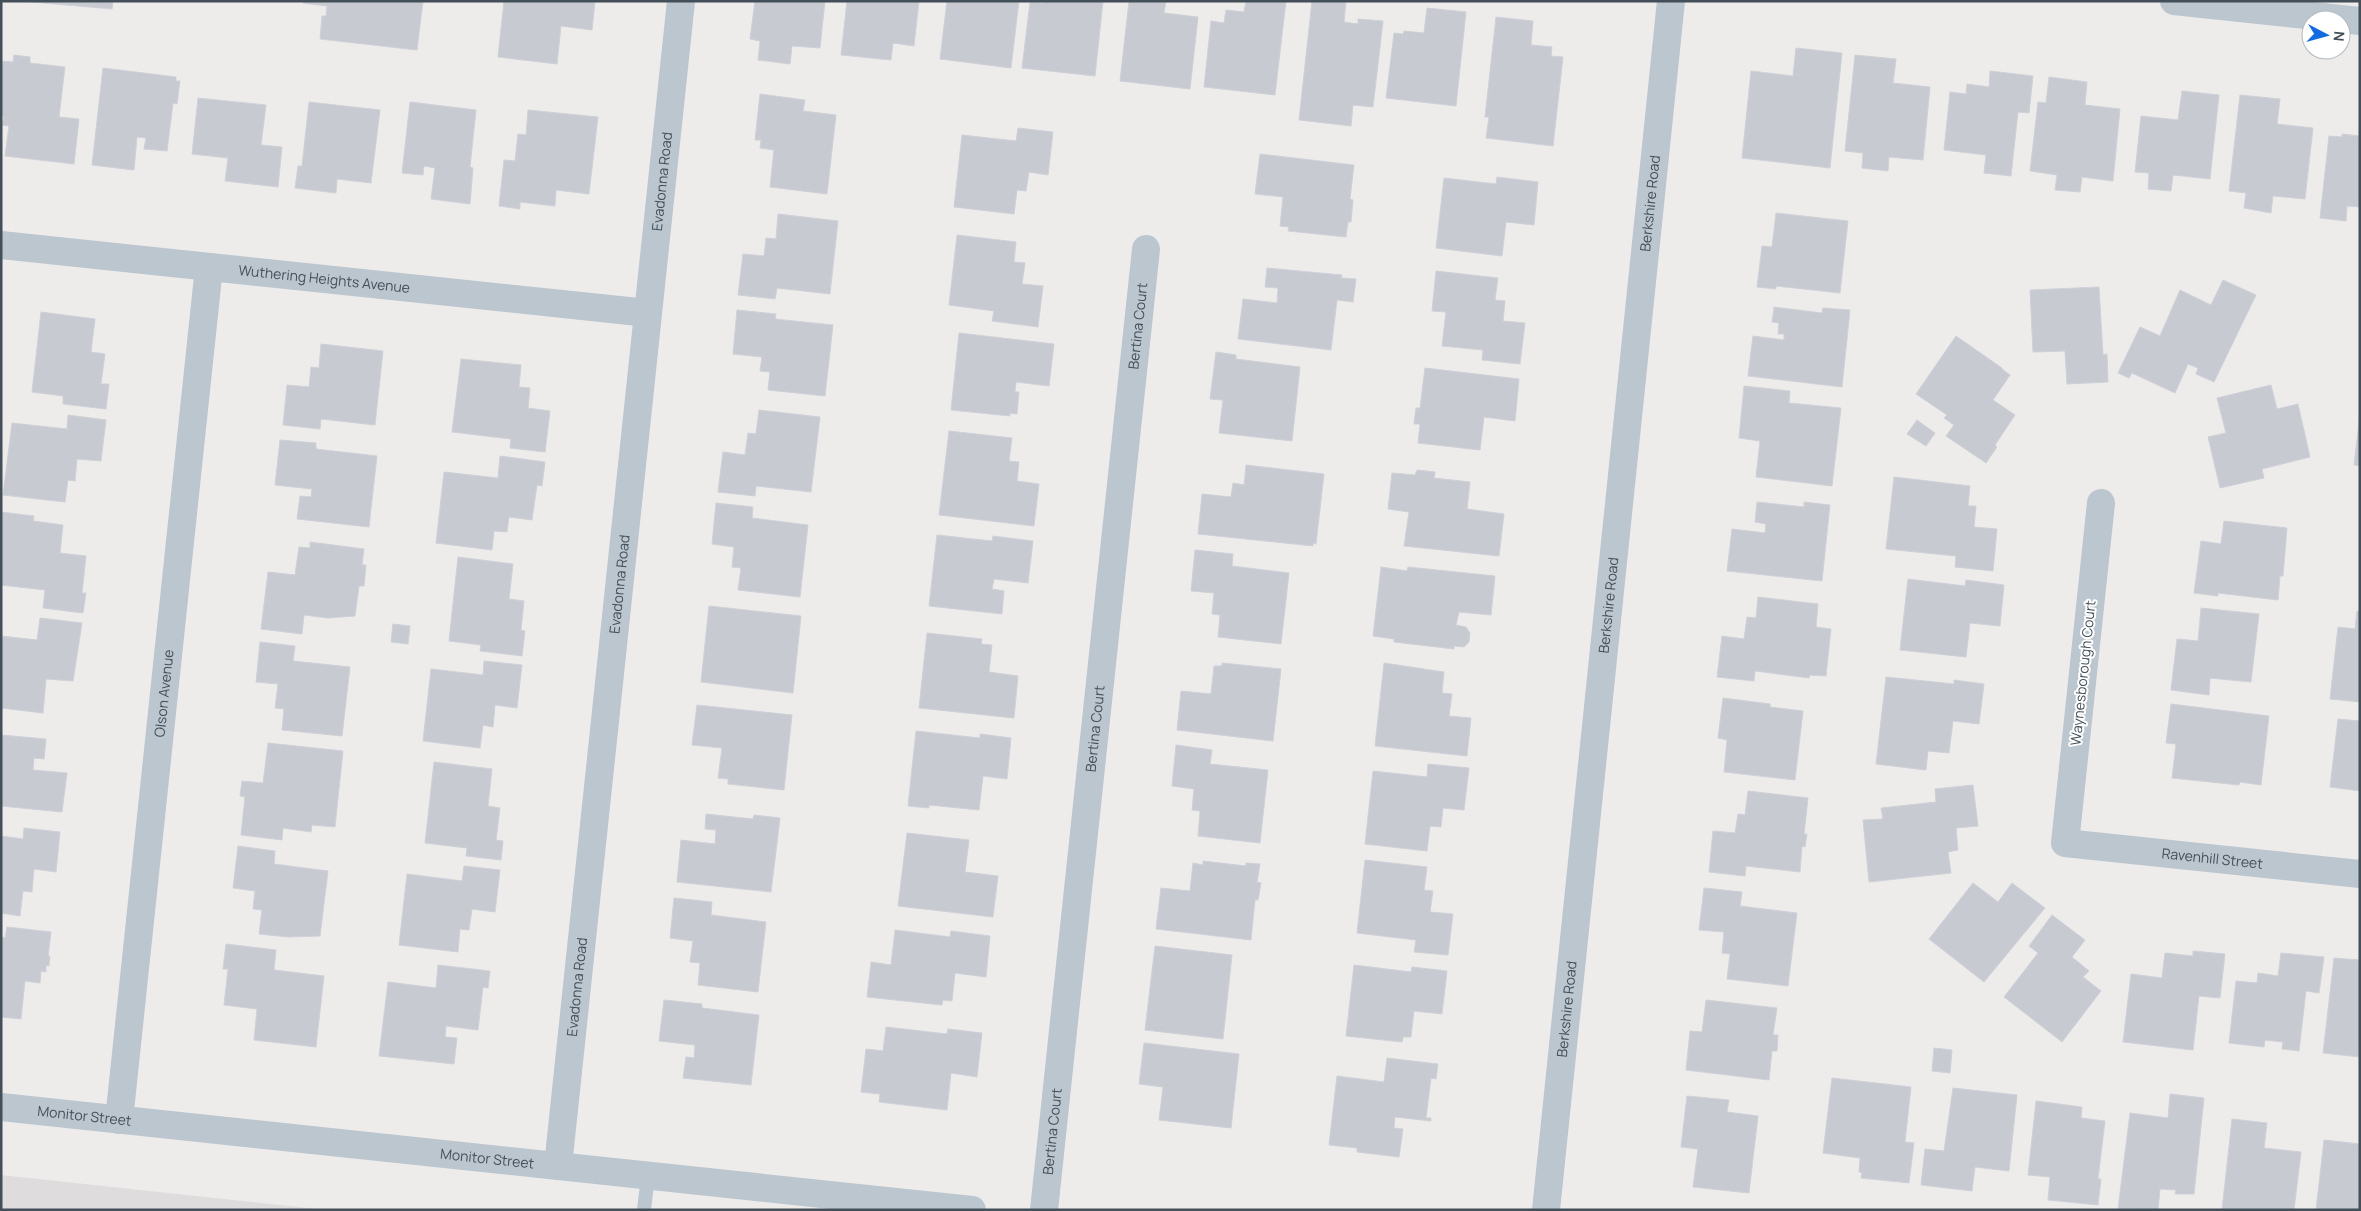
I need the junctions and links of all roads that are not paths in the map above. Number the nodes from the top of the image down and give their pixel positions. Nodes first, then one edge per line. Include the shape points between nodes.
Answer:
1 (681, 1) edge
2 (1671, 1) edge
3 (2174, 1) edge
4 (2360, 21) edge
5 (1, 245) edge
6 (1146, 249) dead end
7 (209, 267) junction
8 (648, 313) junction
9 (2101, 503) dead end
10 (2066, 843) joint
11 (2360, 874) edge
12 (1, 1107) edge
13 (119, 1120) junction
14 (558, 1166) junction
15 (648, 1176) junction
16 (644, 1210) edge
17 (972, 1210) edge
18 (1044, 1210) edge
19 (1546, 1210) edge

1 - 8 street, Evadonna Road
2 - 19 street, Berkshire Road
3 - 4 street
5 - 7 street, Wuthering Heights Avenue
6 - 18 street, Bertina Court
7 - 8 street, Wuthering Heights Avenue
7 - 13 street, Olson Avenue
8 - 14 street, Evadonna Road
9 - 10 street, Waynesborough Court
10 - 11 street, Ravenhill Street
12 - 13 street, Monitor Street
13 - 14 street, Monitor Street
14 - 15 street, Monitor Street
15 - 16 lane
15 - 17 street, Monitor Street

